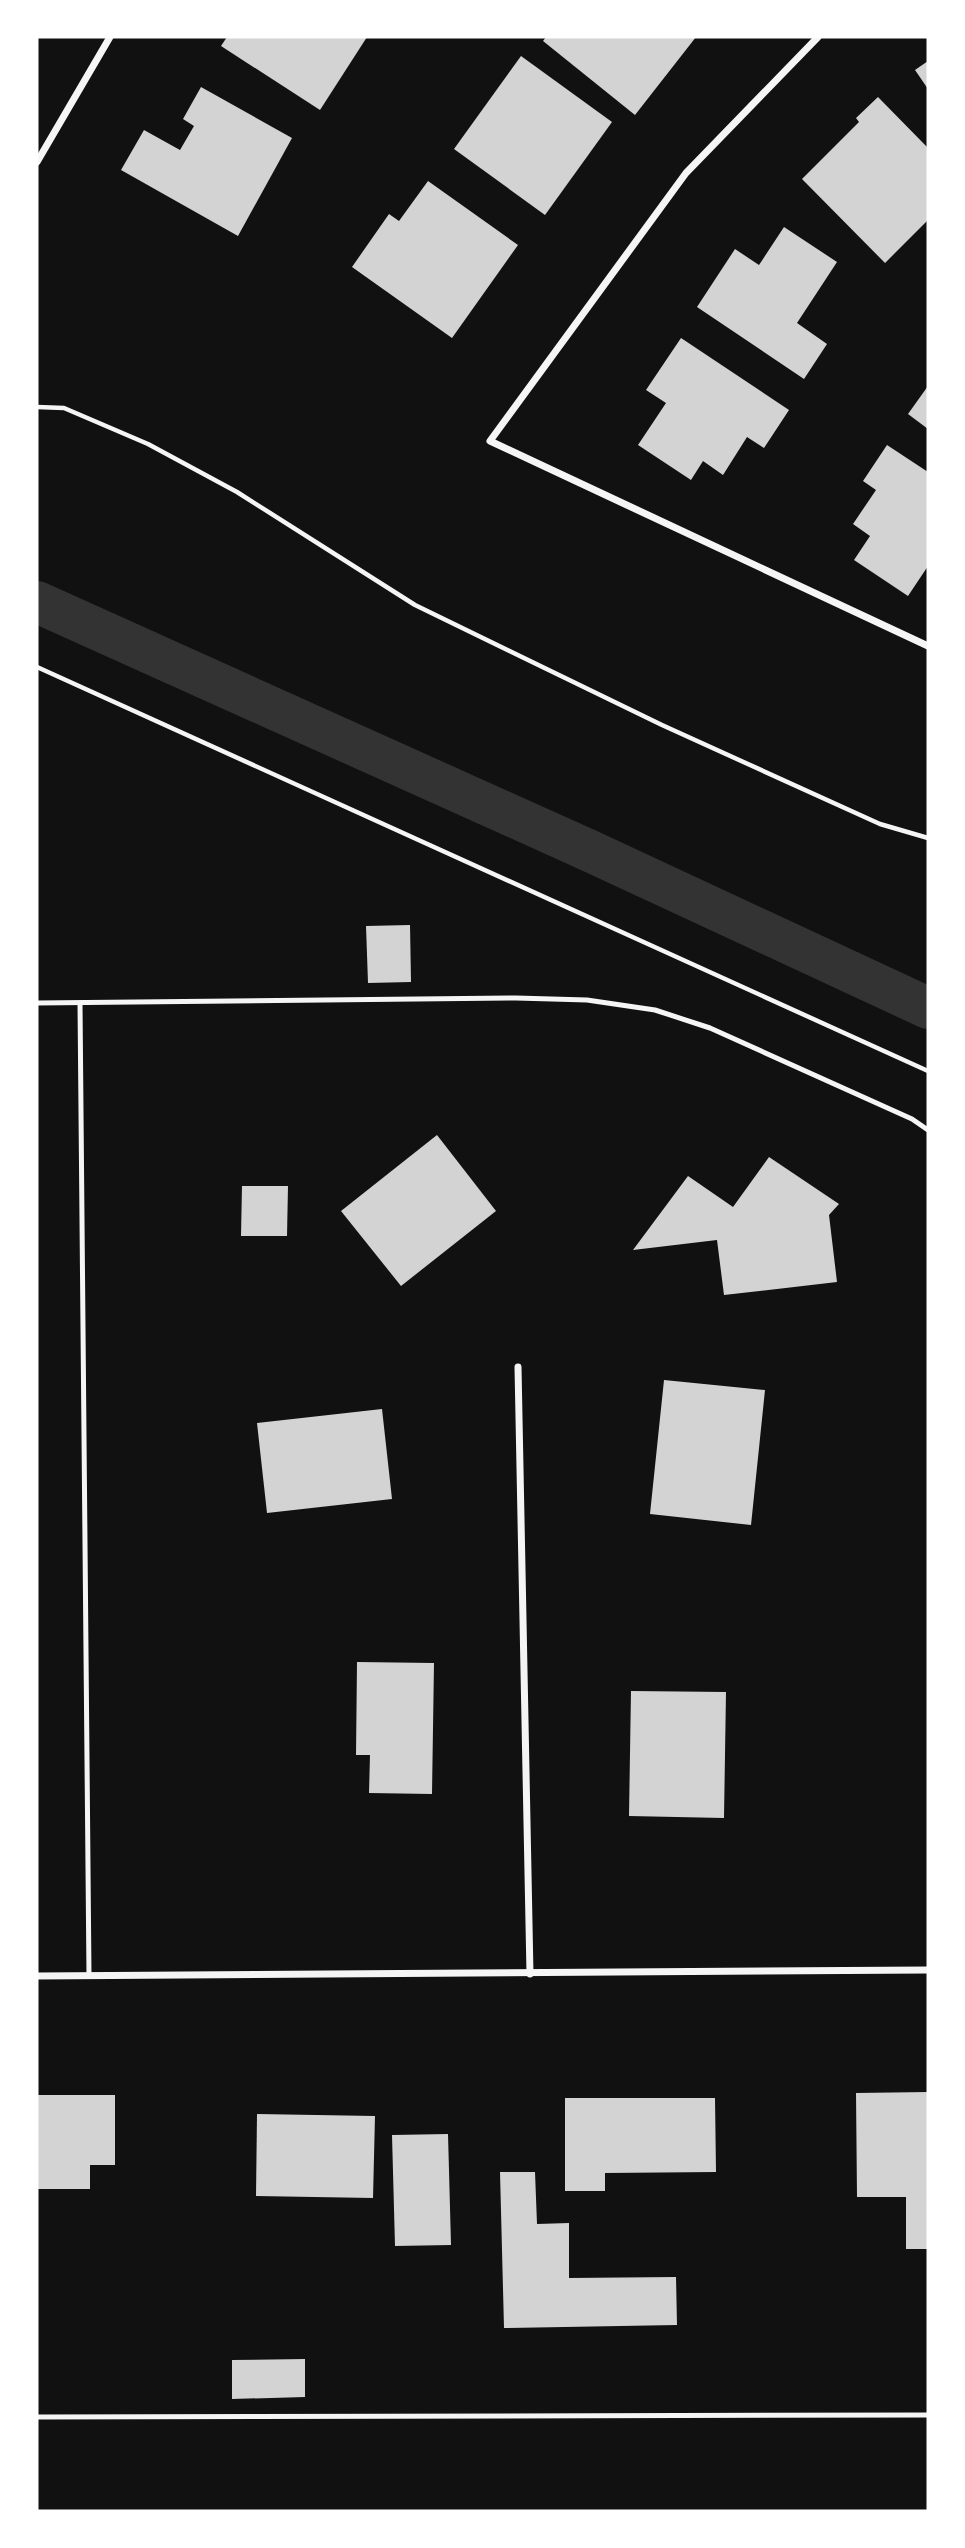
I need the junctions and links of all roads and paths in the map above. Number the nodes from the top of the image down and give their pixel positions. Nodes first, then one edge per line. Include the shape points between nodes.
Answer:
1 (110, 37) edge
2 (818, 37) edge
3 (37, 162) edge
4 (37, 407) edge
5 (928, 646) edge
6 (37, 667) edge
7 (928, 838) edge
8 (37, 1003) edge
9 (80, 1003) junction
10 (928, 1071) edge
11 (928, 1130) edge
12 (518, 1367) dead end
13 (928, 1970) edge
14 (530, 1974) junction
15 (37, 1976) edge
16 (89, 1976) junction
17 (928, 2415) edge
18 (37, 2417) edge

1 - 3 street
2 - 5 street via 686,173 490,441
4 - 7 path via 64,408 148,444 237,492 415,605 783,780 880,824
6 - 10 path
8 - 9 lane
9 - 11 lane via 516,998 587,1000 655,1010 710,1028
9 - 16 lane
12 - 14 street
13 - 14 street
14 - 16 street
15 - 16 street
17 - 18 lane

